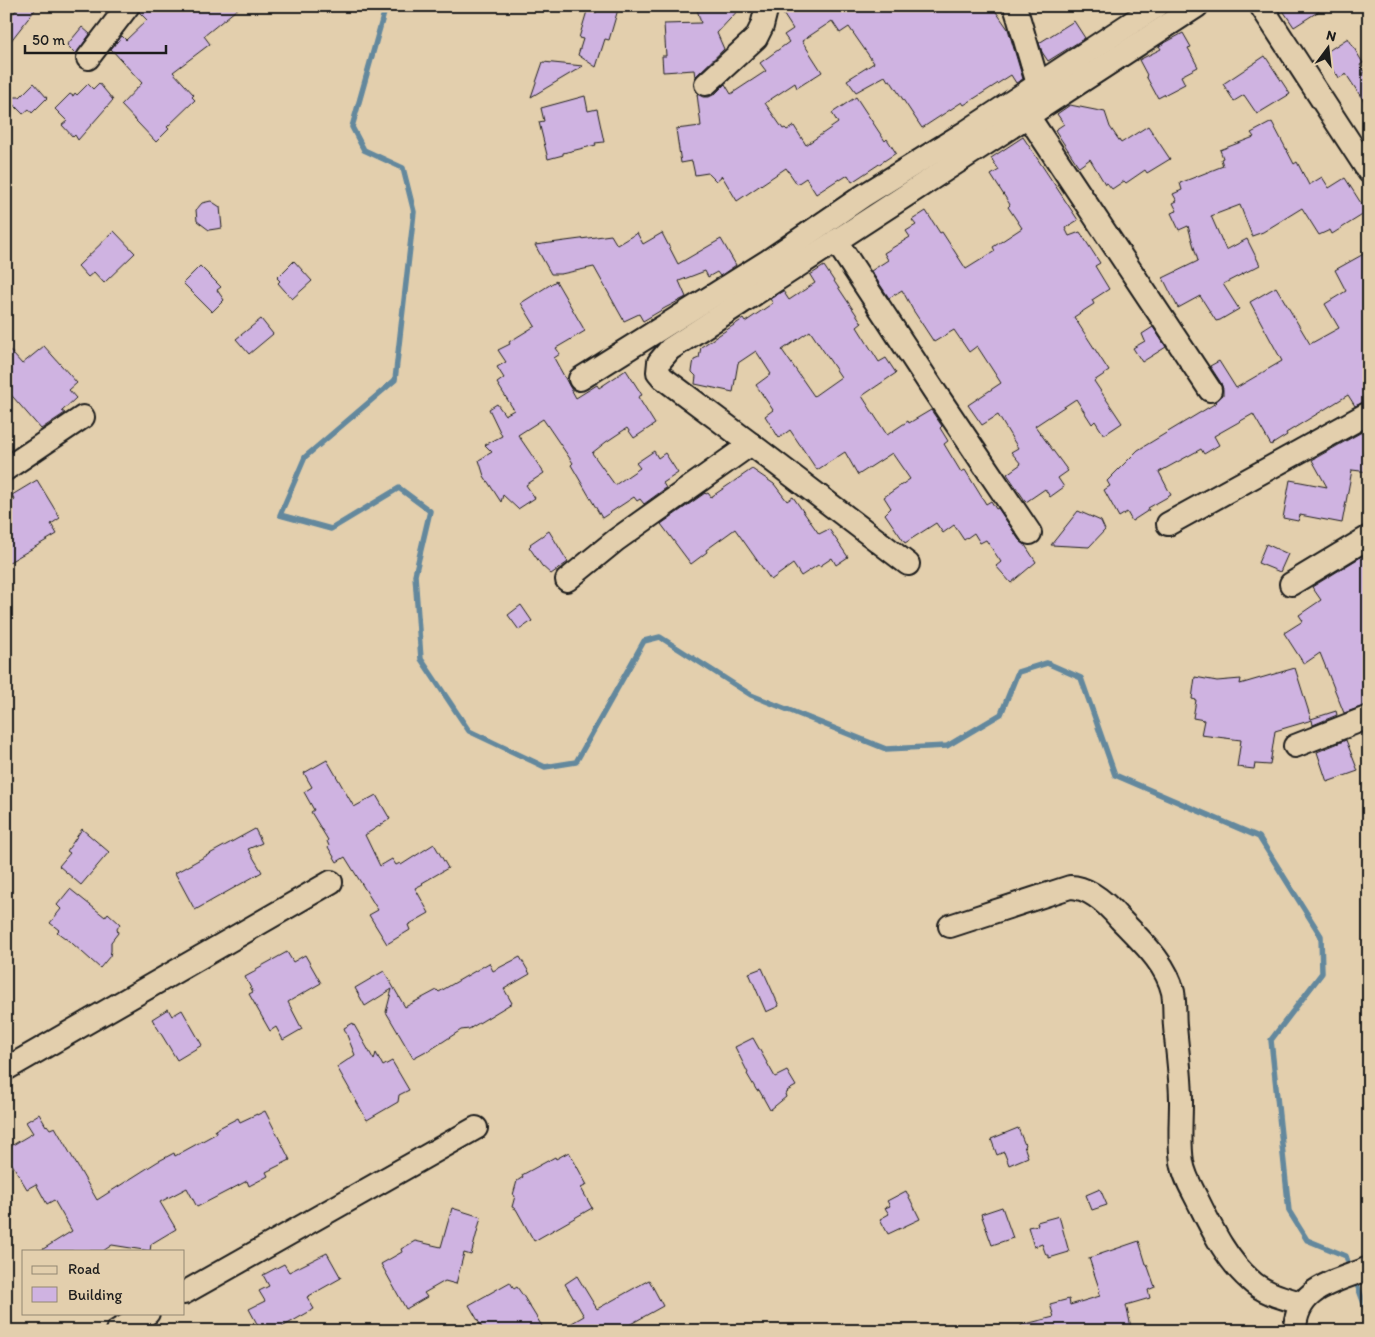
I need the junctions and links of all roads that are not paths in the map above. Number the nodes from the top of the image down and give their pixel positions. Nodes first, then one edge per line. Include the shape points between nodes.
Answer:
1 (128, 6) edge
2 (767, 6) edge
3 (1015, 6) edge
4 (1157, 6) edge
5 (1198, 6) edge
6 (1261, 6) edge
7 (88, 58) dead end
8 (706, 84) dead end
9 (1038, 84) junction
10 (1028, 116) junction
11 (1369, 172) edge
12 (836, 241) junction
13 (580, 379) dead end
14 (1210, 390) dead end
15 (1369, 413) edge
16 (83, 417) dead end
17 (751, 444) junction
18 (6, 469) edge
19 (1168, 524) dead end
20 (1030, 533) dead end
21 (1369, 537) edge
22 (908, 564) dead end
23 (567, 580) dead end
24 (1291, 584) dead end
25 (1369, 717) edge
26 (1296, 746) dead end
27 (331, 882) dead end
28 (950, 926) dead end
29 (6, 1069) edge
30 (476, 1128) dead end
31 (1366, 1269) edge
32 (185, 1292) edge
33 (1309, 1296) junction
34 (146, 1314) edge
35 (117, 1331) edge
36 (1295, 1331) edge

1 - 7 street
2 - 8 street via 756,38
3 - 9 street
4 - 9 street
5 - 10 street
6 - 11 street
9 - 13 street via 768,261
10 - 12 street
10 - 14 street
12 - 17 street via 670,348 659,362 658,372 663,378
12 - 20 street
15 - 19 street
16 - 18 street
17 - 22 street
17 - 23 street via 616,540
21 - 24 street
25 - 26 street
27 - 29 street
28 - 33 street via 1070,887 1077,887 1111,908 1155,956 1166,972 1173,992 1181,1082 1181,1153 1189,1184 1222,1246 1250,1281 1267,1291
30 - 32 street
31 - 33 street
33 - 36 street via 1297,1314
34 - 35 street

